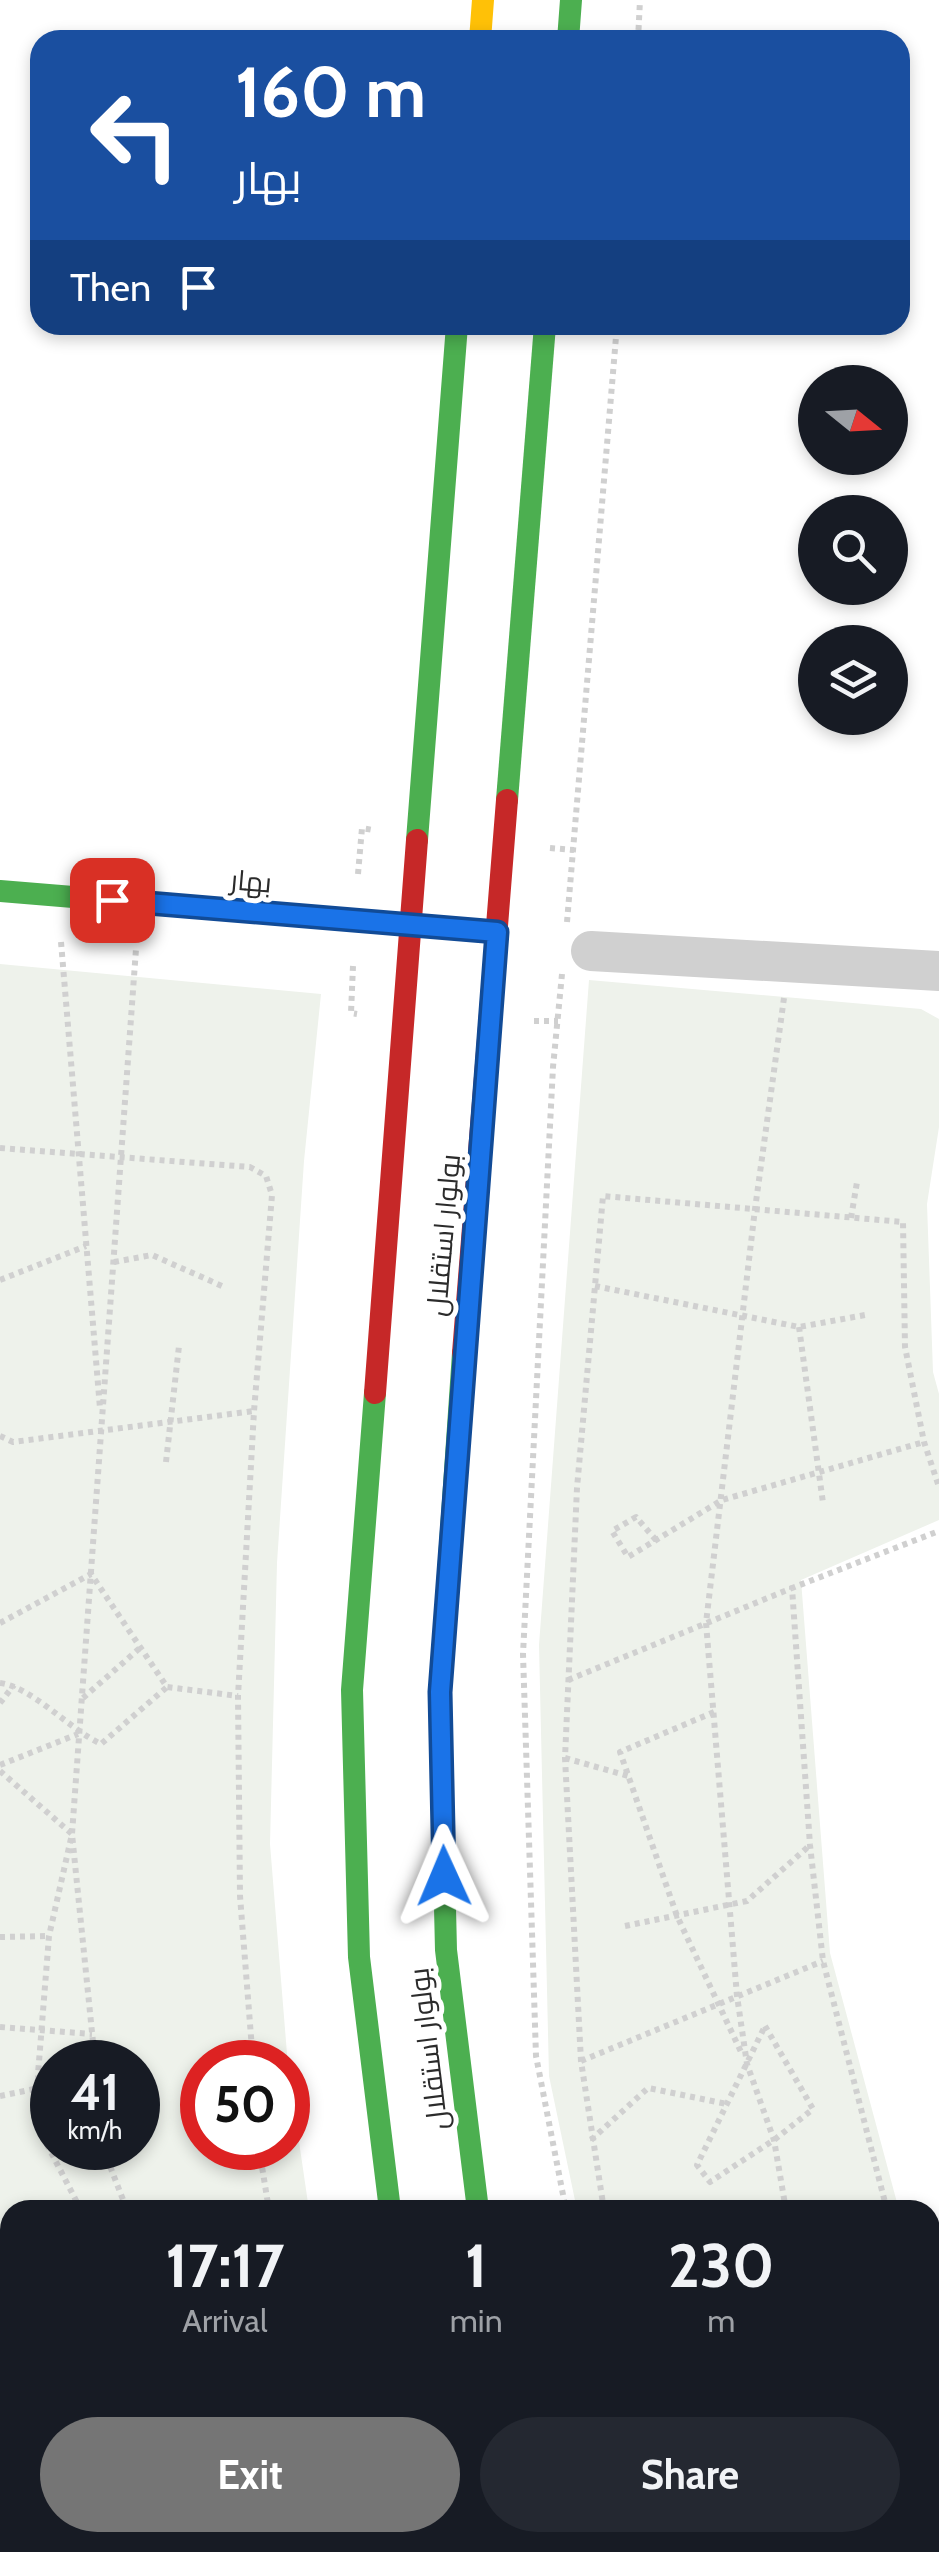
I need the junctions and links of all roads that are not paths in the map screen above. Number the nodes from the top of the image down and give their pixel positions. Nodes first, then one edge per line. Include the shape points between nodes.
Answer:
1 (483, 0) edge
2 (571, 0) edge
3 (481, 30) edge
4 (569, 30) edge
5 (456, 335) edge
6 (544, 335) edge
7 (0, 892) edge
8 (410, 924) junction
9 (497, 932) junction
10 (574, 947) road end
11 (939, 971) edge
12 (389, 2200) edge
13 (477, 2200) edge

1 - 3 main road
2 - 4 main road
5 - 8 main road, بولوار استقلال
6 - 9 main road, بولوار استقلال
7 - 8 main road, بهار
8 - 9 main road, بهار
8 - 12 main road, بولوار استقلال via 352,1690 359,1957
9 - 13 main road, بولوار استقلال via 440,1692 446,1950
10 - 11 street

